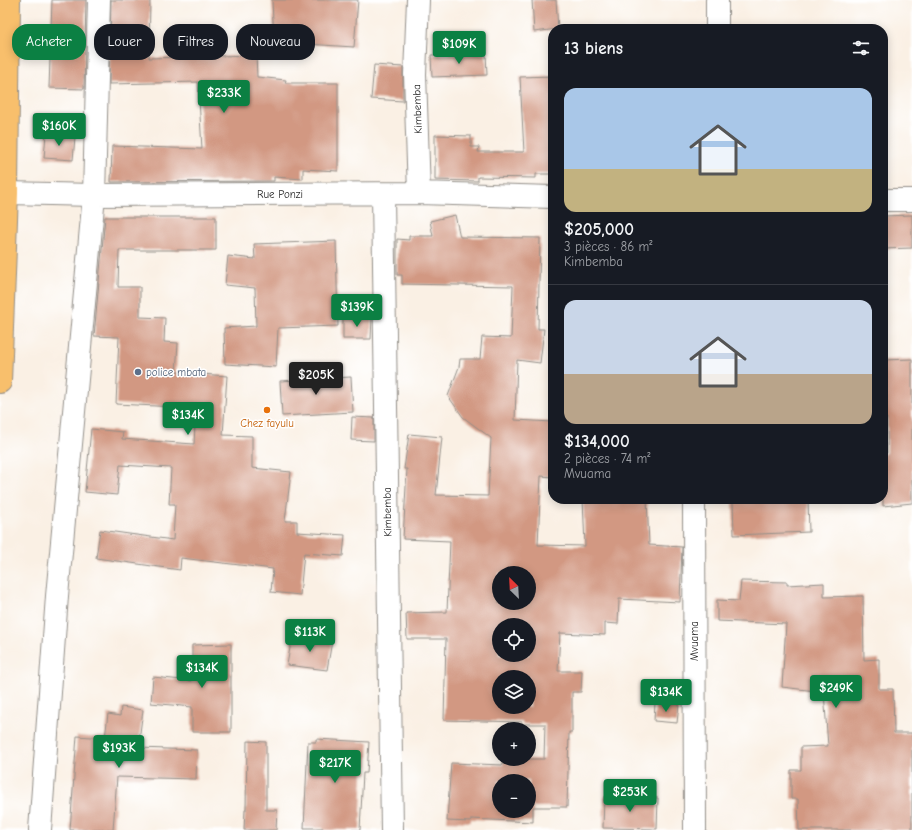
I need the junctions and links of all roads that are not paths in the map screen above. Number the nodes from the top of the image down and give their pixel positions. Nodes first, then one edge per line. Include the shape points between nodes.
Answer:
1 (9, 0) edge
2 (99, 0) edge
3 (418, 0) edge
4 (717, 0) edge
5 (717, 24) edge
6 (420, 193) junction
7 (7, 194) junction
8 (383, 194) junction
9 (94, 195) junction
10 (548, 197) edge
11 (888, 200) edge
12 (912, 200) edge
13 (0, 382) edge
14 (694, 504) edge
15 (40, 830) edge
16 (392, 830) edge
17 (695, 830) edge

1 - 7 highway
2 - 9 street
3 - 6 street, Kimbemba via 415,74
4 - 5 street
6 - 8 street, Rue Ponzi
6 - 10 street, Rue Ponzi
7 - 9 street, Rue Ponzi
7 - 13 highway
8 - 9 street, Rue Ponzi
8 - 16 street, Kimbemba
9 - 15 street via 57,596
11 - 12 street
14 - 17 street, Mvuama

